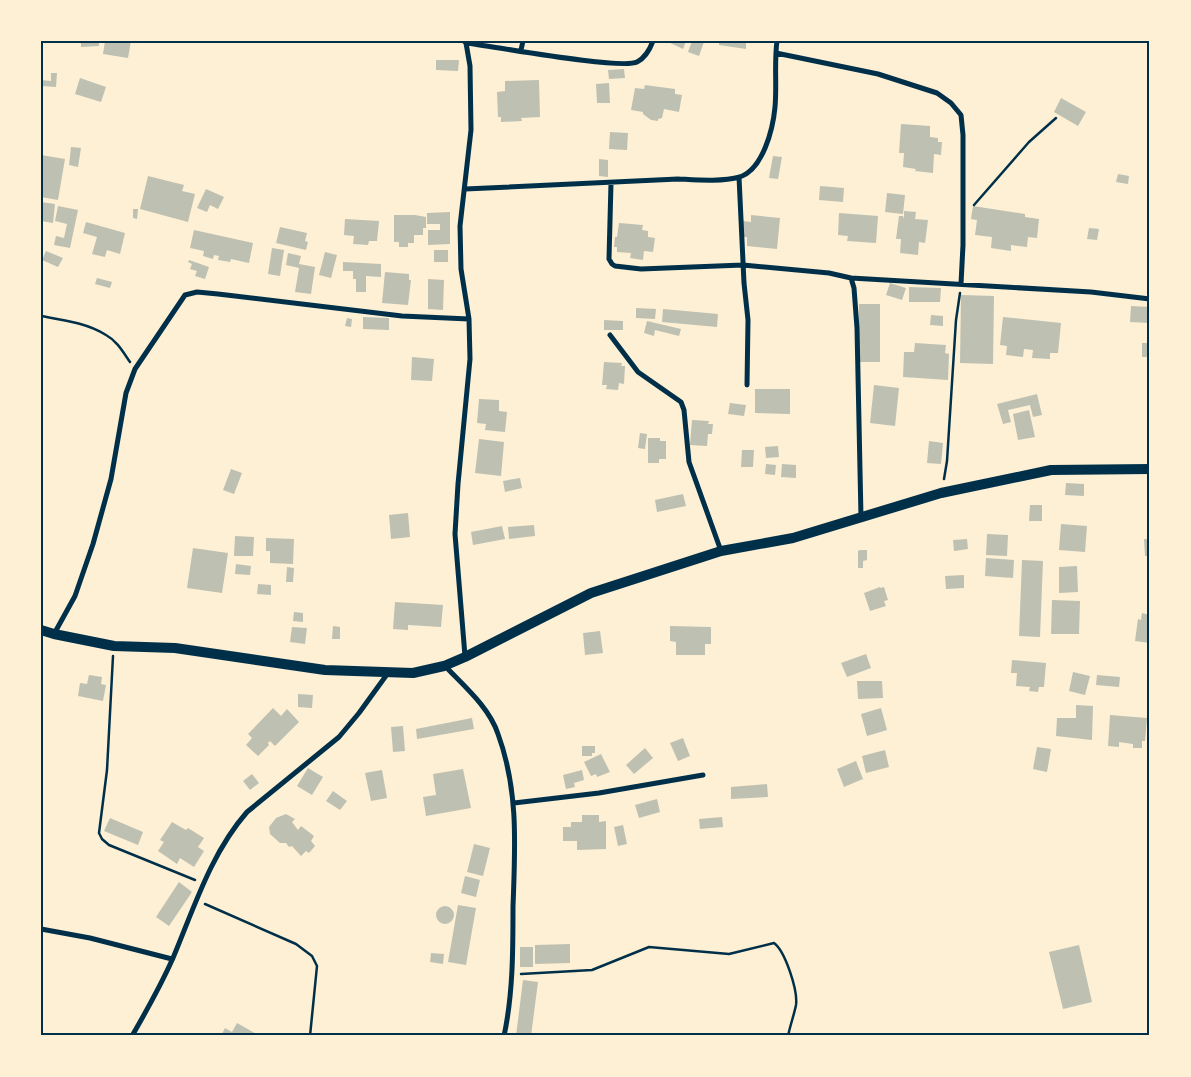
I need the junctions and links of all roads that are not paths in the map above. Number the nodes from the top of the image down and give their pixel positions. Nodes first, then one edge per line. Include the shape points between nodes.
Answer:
1 (523, 41) edge
2 (653, 41) edge
3 (777, 41) edge
4 (465, 42) edge
5 (520, 50) junction
6 (776, 53) junction
7 (739, 177) junction
8 (611, 182) junction
9 (465, 189) junction
10 (743, 265) junction
11 (851, 278) junction
12 (961, 284) junction
13 (1150, 299) edge
14 (469, 319) junction
15 (610, 335) dead end
16 (747, 385) dead end
17 (1150, 469) edge
18 (861, 517) junction
19 (721, 551) junction
20 (41, 630) edge
21 (54, 634) junction
22 (465, 657) junction
23 (444, 666) junction
24 (388, 673) junction
25 (703, 775) dead end
26 (514, 803) junction
27 (41, 929) edge
28 (172, 959) junction
29 (132, 1036) edge
30 (504, 1036) edge

1 - 5 street
2 - 5 street via 646,54 625,65
3 - 6 street
4 - 5 street
4 - 9 street via 470,66 470,130
6 - 7 street via 775,108 769,137 756,165
6 - 12 street via 878,74 937,93 961,114
7 - 8 street
7 - 10 street
8 - 9 street
8 - 10 street via 609,255 612,264 641,269
9 - 14 street via 460,226 461,269
10 - 11 street
10 - 16 street via 748,320
11 - 12 street
11 - 18 street via 857,328
12 - 13 street
14 - 21 street via 402,316 218,294 185,295 135,369 126,393 111,479 93,544 75,596
14 - 22 street via 470,359 455,534
15 - 19 street via 638,372 681,402 689,462
17 - 18 main road via 1051,470 941,493
18 - 19 main road via 793,538
19 - 22 main road via 591,593
20 - 21 main road
21 - 24 main road via 114,646 176,648 325,670
22 - 23 main road
23 - 24 main road via 413,673
23 - 26 street via 491,720 498,734
24 - 28 street via 339,737 241,818 204,883
25 - 26 street
26 - 30 street via 512,975
27 - 28 street
28 - 29 street

